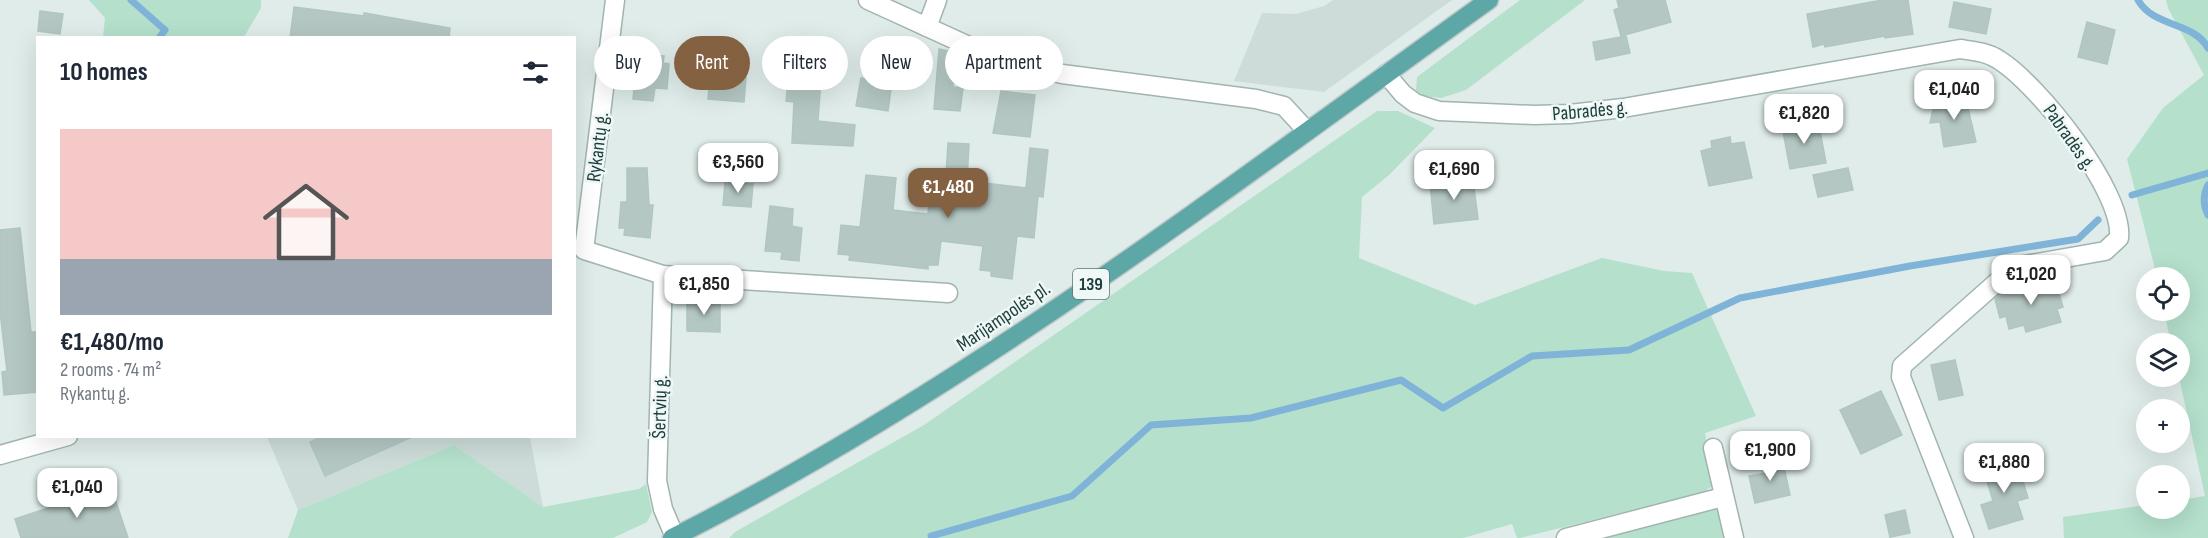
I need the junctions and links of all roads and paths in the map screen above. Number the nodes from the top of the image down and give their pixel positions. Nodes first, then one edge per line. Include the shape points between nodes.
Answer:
1 (615, 0) edge
2 (868, 0) edge
3 (936, 0) edge
4 (1490, 0) edge
5 (927, 27) junction
6 (1386, 74) junction
7 (1307, 131) junction
8 (579, 252) edge
9 (663, 275) junction
10 (948, 293) dead end
11 (61, 438) edge
12 (1713, 448) dead end
13 (0, 455) edge
14 (1723, 497) junction
15 (674, 537) edge
16 (1566, 538) edge
17 (1734, 538) edge
18 (1964, 538) edge

1 - 8 street, Rykantų g.
2 - 5 street
3 - 5 street
4 - 6 main road, Marijampolės pl. / 139
5 - 7 street via 984,53 1062,74 1257,99 1284,106
6 - 7 main road, Marijampolės pl. / 139
6 - 18 street, Pabradės g. via 1415,103 1439,111 1534,115 1623,108 1960,49 1998,58 2047,104 2111,199 2120,224 2119,238 2105,251 2014,267 1902,366 1901,377
7 - 15 main road, Marijampolės pl. / 139 via 1062,304 895,414 785,479
8 - 9 street, Rykantų g.
9 - 10 street, Rykantų g.
9 - 15 street, Šertvių g. via 657,481
11 - 13 street
12 - 14 street
14 - 16 street
14 - 17 street

